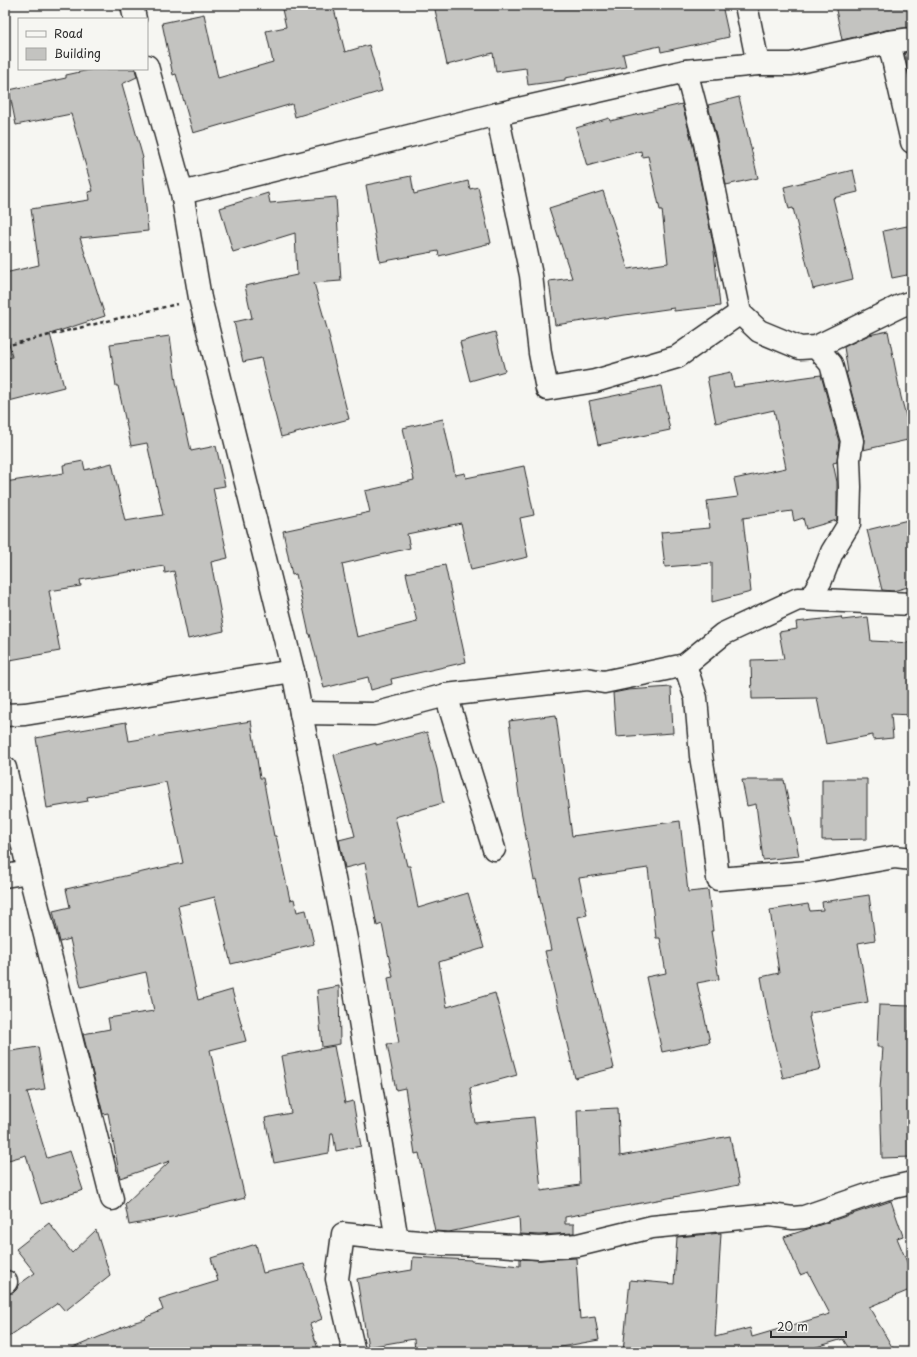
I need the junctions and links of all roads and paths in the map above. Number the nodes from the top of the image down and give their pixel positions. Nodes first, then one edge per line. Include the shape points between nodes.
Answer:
1 (132, 5) edge
2 (746, 5) edge
3 (135, 18) edge
4 (912, 39) edge
5 (889, 42) junction
6 (758, 64) junction
7 (148, 70) edge
8 (686, 71) junction
9 (497, 114) junction
10 (912, 142) edge
11 (182, 194) junction
12 (200, 298) junction
13 (912, 302) edge
14 (740, 313) junction
15 (5, 346) edge
16 (816, 347) junction
17 (810, 599) junction
18 (912, 604) edge
19 (685, 665) junction
20 (293, 671) junction
21 (446, 695) junction
22 (300, 713) junction
23 (5, 716) edge
24 (5, 768) edge
25 (494, 849) dead end
26 (912, 859) edge
27 (29, 872) junction
28 (5, 876) edge
29 (912, 1183) edge
30 (112, 1199) dead end
31 (397, 1240) junction
32 (354, 1352) edge

1 - 3 street
2 - 6 street
4 - 5 street
5 - 6 street via 791,64
5 - 10 street
6 - 8 street
7 - 11 street
8 - 9 street
8 - 14 street via 705,144
9 - 11 street
9 - 14 street via 531,275 547,389 595,381 677,357
11 - 12 street
12 - 15 path
12 - 20 street
13 - 16 street
14 - 16 street via 760,331 800,348
16 - 17 street via 831,364 852,441 849,459 849,524 832,552
17 - 18 street
17 - 19 street via 798,599 723,634
19 - 21 street via 604,682 586,679
19 - 26 street via 696,698 701,756 718,879 809,872 895,858
20 - 22 street
20 - 23 street
21 - 22 street via 374,714
21 - 25 street
22 - 31 street via 347,944
24 - 27 street
27 - 28 street
27 - 30 street
29 - 31 street via 885,1189 804,1217 770,1215 652,1227 578,1245 539,1248
31 - 32 street via 344,1234 337,1279

